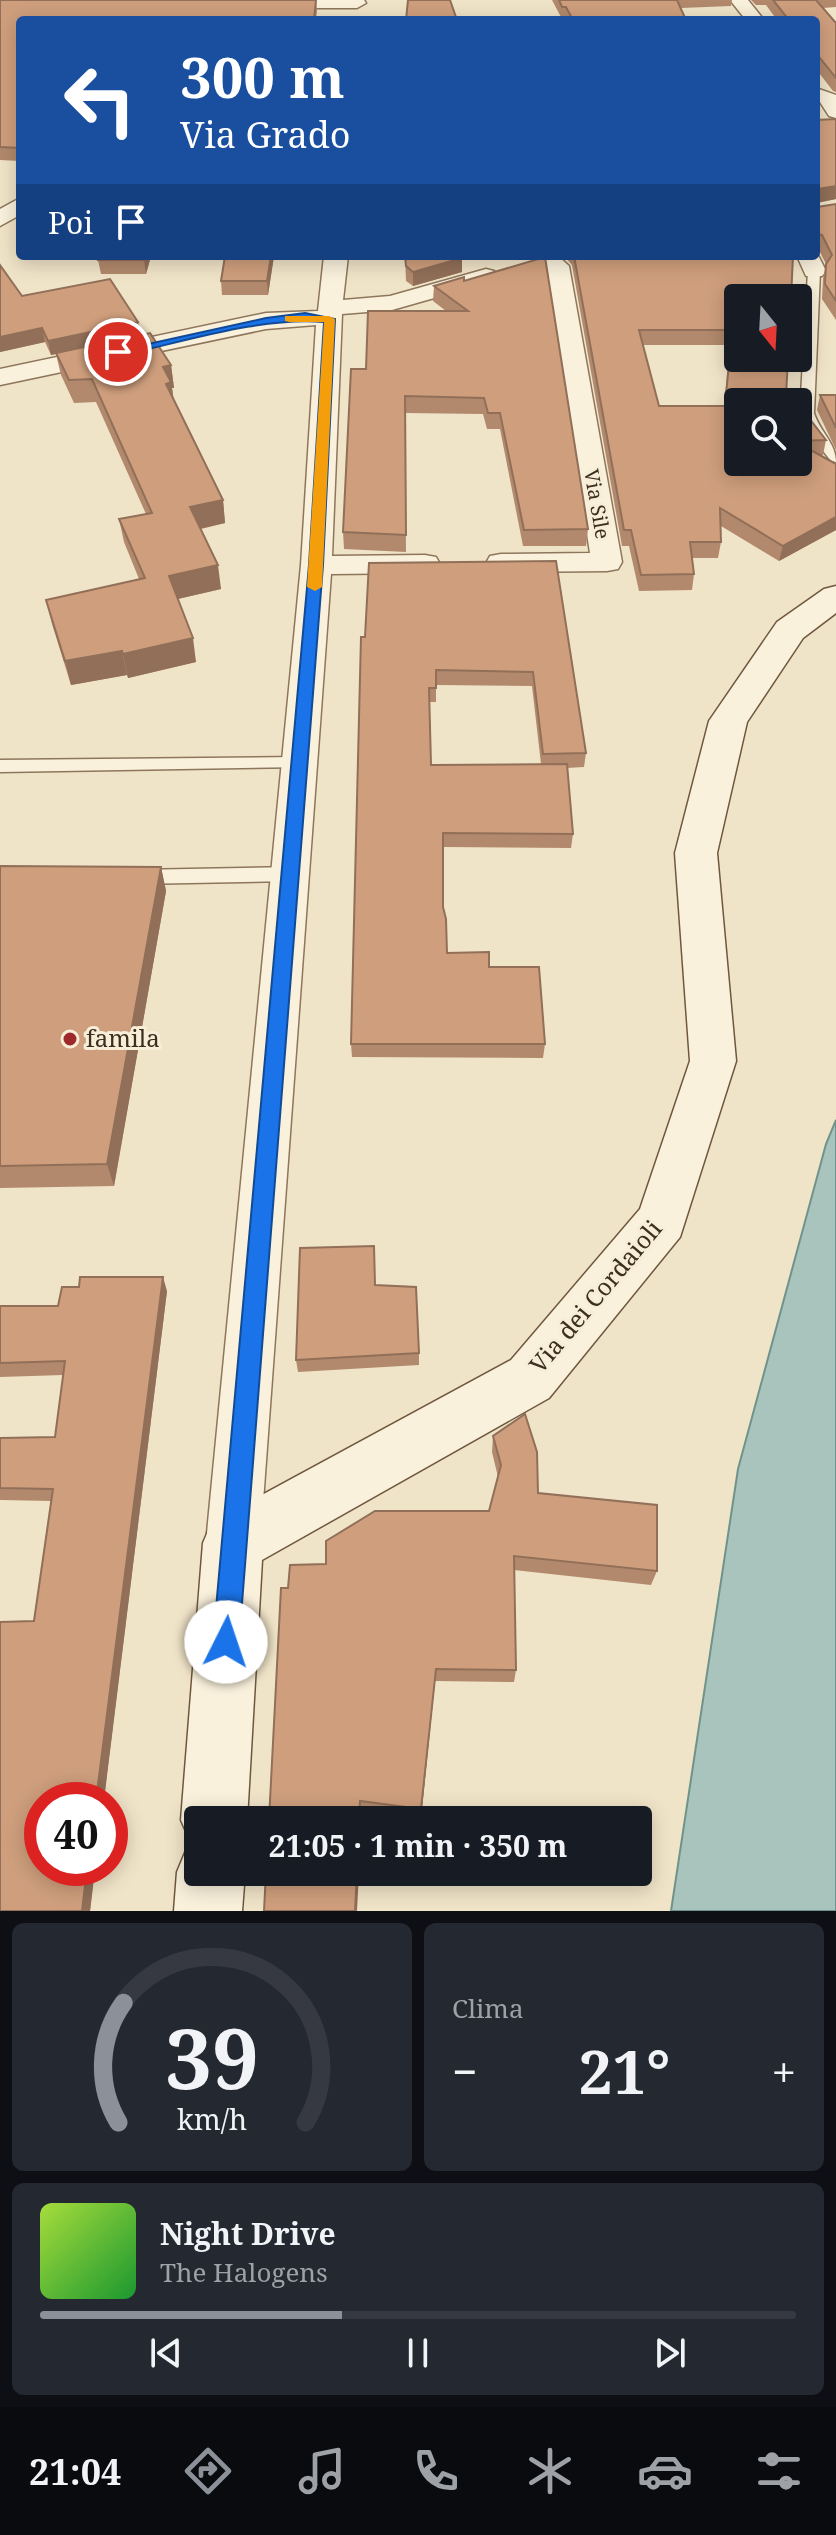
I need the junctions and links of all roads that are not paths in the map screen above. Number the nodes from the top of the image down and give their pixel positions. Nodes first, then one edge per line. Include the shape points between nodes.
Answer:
1 (739, 0) edge
2 (246, 3) edge
3 (356, 8) edge
4 (752, 16) edge
5 (336, 260) edge
6 (539, 260) edge
7 (552, 260) edge
8 (812, 264) edge
9 (330, 313) junction
10 (0, 377) edge
11 (836, 458) edge
12 (316, 565) junction
13 (836, 596) edge
14 (299, 763) junction
15 (0, 766) edge
16 (291, 874) junction
17 (123, 877) edge
18 (233, 1543) junction
19 (215, 1806) edge
20 (210, 1886) edge
21 (208, 1911) edge

1 - 4 street
2 - 3 street
5 - 9 street
6 - 9 street via 392,303
7 - 12 street, Via Sile via 607,562
8 - 11 lane via 807,413
9 - 10 street via 266,321
9 - 12 street
12 - 14 street
13 - 18 street, Via dei Cordaioli via 790,630 728,721 696,853 713,1061 662,1221 530,1379
14 - 15 lane
14 - 16 street
16 - 17 lane
16 - 18 street
18 - 19 street
20 - 21 street

